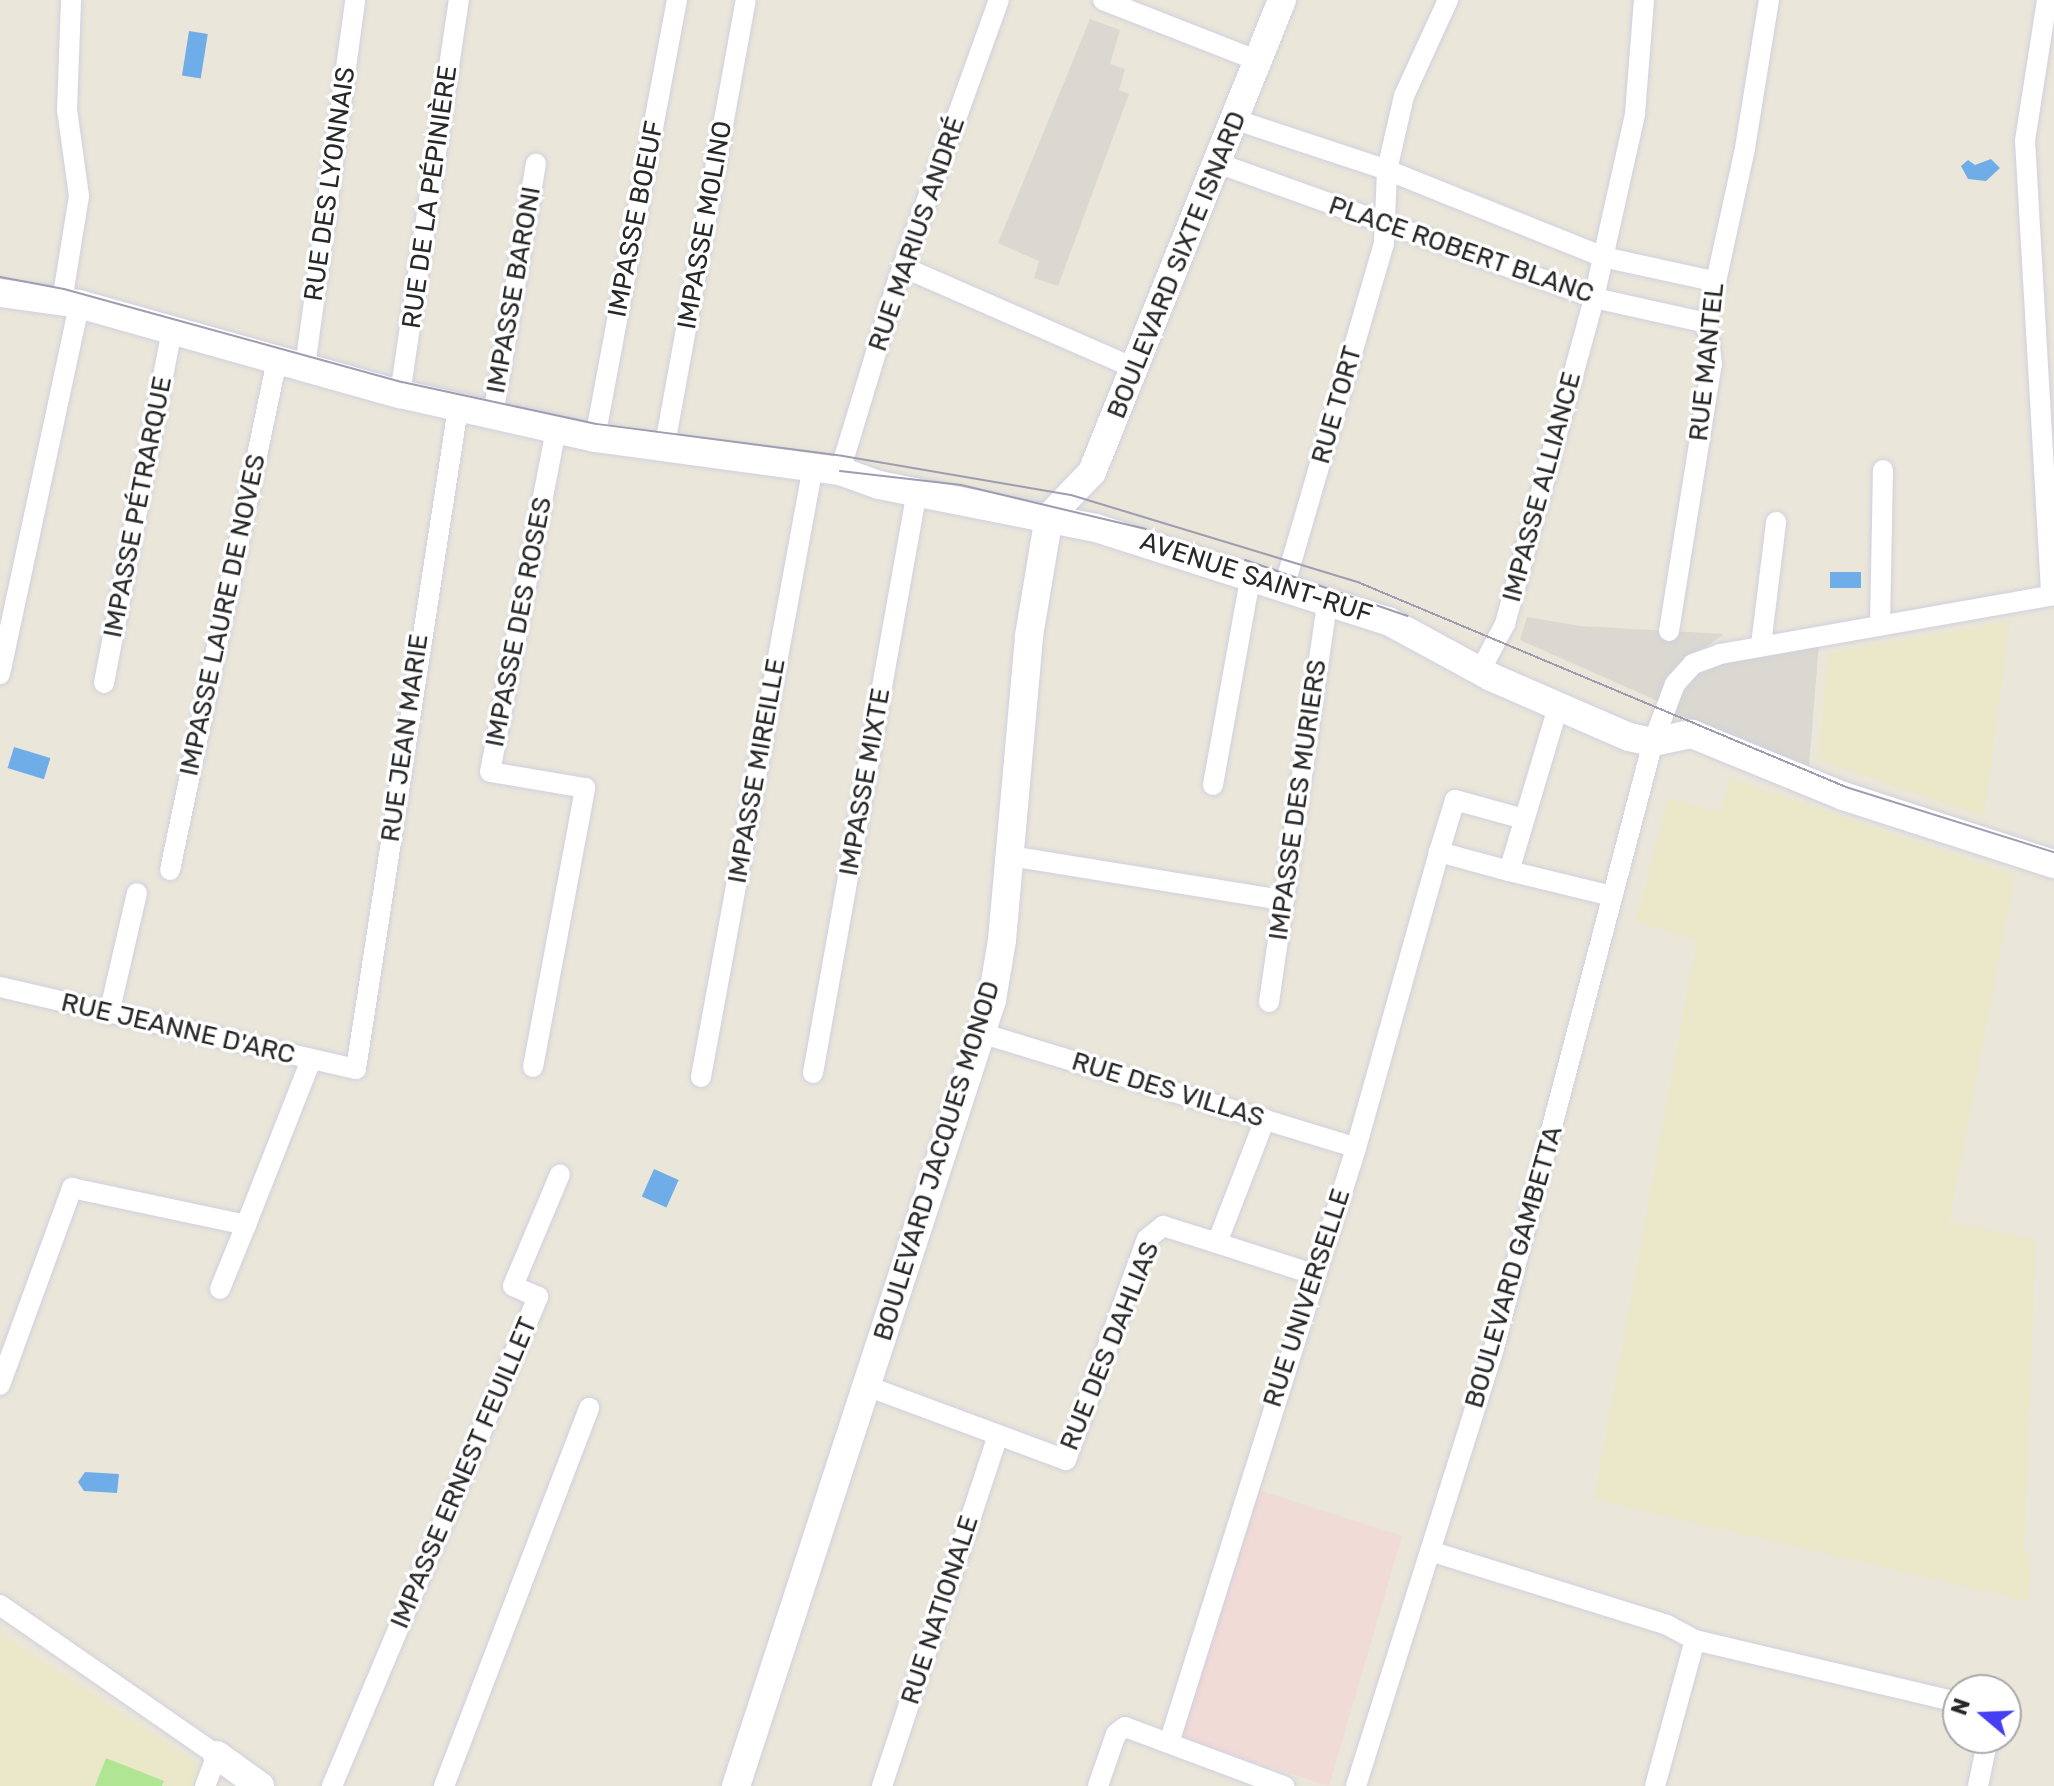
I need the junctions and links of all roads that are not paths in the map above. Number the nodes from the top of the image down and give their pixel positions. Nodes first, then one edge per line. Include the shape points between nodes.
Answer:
1 (71, 0) edge
2 (355, 0) edge
3 (459, 0) edge
4 (677, 0) edge
5 (746, 0) edge
6 (999, 0) edge
7 (1103, 0) edge
8 (1282, 0) edge
9 (1448, 0) edge
10 (1644, 0) edge
11 (1769, 0) edge
12 (2047, 0) edge
13 (1259, 61) junction
14 (1236, 120) junction
15 (536, 164) dead end
16 (1220, 164) junction
17 (1387, 170) junction
18 (1388, 225) junction
19 (1603, 257) junction
20 (903, 267) junction
21 (1713, 281) junction
22 (0, 293) edge
23 (1594, 298) junction
24 (70, 303) junction
25 (1707, 323) junction
26 (172, 330) junction
27 (277, 360) junction
28 (305, 367) junction
29 (1137, 369) junction
30 (400, 394) junction
31 (458, 408) junction
32 (493, 415) junction
33 (556, 429) junction
34 (595, 438) junction
35 (664, 450) junction
36 (827, 468) junction
37 (1883, 470) dead end
38 (917, 491) junction
39 (1049, 517) junction
40 (1776, 522) dead end
41 (1251, 573) junction
42 (1285, 584) junction
43 (2052, 595) edge
44 (1328, 597) junction
45 (1880, 625) junction
46 (1669, 631) dead end
47 (1761, 645) junction
48 (1480, 671) junction
49 (0, 674) edge
50 (104, 683) dead end
51 (1558, 707) junction
52 (1653, 742) junction
53 (1213, 785) dead end
54 (1524, 819) junction
55 (1439, 852) junction
56 (1010, 856) junction
57 (2054, 864) edge
58 (170, 870) dead end
59 (1509, 871) junction
60 (137, 893) dead end
61 (1612, 896) junction
62 (1283, 900) junction
63 (0, 987) edge
64 (1269, 1002) dead end
65 (109, 1014) junction
66 (981, 1033) junction
67 (311, 1060) junction
68 (533, 1067) dead end
69 (356, 1069) joint
70 (813, 1073) dead end
71 (701, 1077) dead end
72 (1265, 1119) junction
73 (1356, 1148) junction
74 (560, 1174) dead end
75 (246, 1225) junction
76 (1217, 1243) junction
77 (1313, 1274) junction
78 (220, 1289) dead end
79 (0, 1385) edge
80 (867, 1386) junction
81 (589, 1408) dead end
82 (998, 1435) junction
83 (1430, 1551) junction
84 (0, 1605) edge
85 (1695, 1640) junction
86 (1942, 1698) edge
87 (1169, 1743) junction
88 (1985, 1754) edge
89 (217, 1755) junction
90 (205, 1786) edge
91 (260, 1786) edge
92 (332, 1786) edge
93 (444, 1786) edge
94 (736, 1786) edge
95 (882, 1786) edge
96 (1098, 1786) edge
97 (1284, 1786) edge
98 (1356, 1786) edge
99 (1655, 1786) edge
100 (1978, 1786) edge

1 - 24 street via 67,110 79,196
2 - 28 street, RUE DES LYONNAIS
3 - 30 street, RUE DE LA PÉPINIÈRE
4 - 34 street, IMPASSE BOEUF
5 - 35 street, IMPASSE MOLINO
6 - 20 street, RUE MARIUS ANDRÉ
7 - 13 street
8 - 13 street, BOULEVARD SIXTE ISNARD
9 - 17 street, RUE TORT via 1404,96
10 - 19 street via 1635,114
11 - 21 street, RUE MANTEL via 1745,148
12 - 43 street via 2025,140
13 - 14 street, BOULEVARD SIXTE ISNARD
14 - 16 street, BOULEVARD SIXTE ISNARD
14 - 17 street, PLACE ROBERT BLANC
15 - 32 street, IMPASSE BARONI
16 - 18 street, PLACE ROBERT BLANC
16 - 29 street, BOULEVARD SIXTE ISNARD
17 - 18 street, RUE TORT
17 - 19 street, PLACE ROBERT BLANC
18 - 23 street, PLACE ROBERT BLANC
18 - 42 street, RUE TORT
19 - 21 street, PLACE ROBERT BLANC
19 - 23 street, IMPASSE ALLIANCE
20 - 29 street
20 - 36 street, RUE MARIUS ANDRÉ
21 - 25 street, RUE MANTEL
22 - 24 street, AVENUE SAINT-RUF
23 - 25 street, PLACE ROBERT BLANC
23 - 48 street, IMPASSE ALLIANCE via 1505,624
24 - 26 street, AVENUE SAINT-RUF
24 - 49 street
25 - 46 street, RUE MANTEL via 1712,364
26 - 27 street, AVENUE SAINT-RUF
26 - 50 street, IMPASSE PÉTRARQUE
27 - 28 street, AVENUE SAINT-RUF
27 - 58 street, IMPASSE LAURE DE NOVES
28 - 30 street, AVENUE SAINT-RUF
29 - 39 street, BOULEVARD SIXTE ISNARD via 1092,472
30 - 31 street, AVENUE SAINT-RUF
31 - 32 street, AVENUE SAINT-RUF
31 - 69 street, RUE JEAN MARIE
32 - 33 street, AVENUE SAINT-RUF
33 - 34 street, AVENUE SAINT-RUF
33 - 68 street, IMPASSE DES ROSES via 490,772 585,788
34 - 35 street, AVENUE SAINT-RUF
35 - 36 street, AVENUE SAINT-RUF
36 - 38 street, AVENUE SAINT-RUF
36 - 71 street, IMPASSE MIREILLE
37 - 45 street
38 - 39 street, AVENUE SAINT-RUF
38 - 70 street, IMPASSE MIXTE
39 - 41 street, AVENUE SAINT-RUF
39 - 56 street, BOULEVARD JACQUES MONOD via 1029,636
40 - 47 street
41 - 42 street, AVENUE SAINT-RUF
41 - 53 street
42 - 44 street, AVENUE SAINT-RUF
43 - 45 street, BOULEVARD GAMBETTA
44 - 48 street, AVENUE SAINT-RUF via 1400,626
44 - 62 street, IMPASSE DES MURIERS
45 - 47 street, BOULEVARD GAMBETTA
47 - 52 street, BOULEVARD GAMBETTA via 1693,664 1675,684
48 - 51 street, AVENUE SAINT-RUF
51 - 52 street, AVENUE SAINT-RUF
51 - 54 street
52 - 57 street via 1692,734 1843,796
52 - 61 street, BOULEVARD GAMBETTA
54 - 55 street, RUE UNIVERSELLE via 1455,800
54 - 59 street
55 - 59 street
55 - 73 street, RUE UNIVERSELLE
56 - 62 street
56 - 66 street, BOULEVARD JACQUES MONOD via 1002,940
59 - 61 street
60 - 65 street
61 - 83 street, BOULEVARD GAMBETTA via 1494,1348
62 - 64 street, IMPASSE DES MURIERS
63 - 65 street, RUE JEANNE D'ARC
65 - 67 street, RUE JEANNE D'ARC
66 - 72 street, RUE DES VILLAS
66 - 80 street, BOULEVARD JACQUES MONOD
67 - 69 street, RUE JEANNE D'ARC
67 - 75 street
72 - 73 street, RUE DES VILLAS
72 - 76 street
73 - 77 street, RUE UNIVERSELLE
74 - 92 street, IMPASSE ERNEST FEUILLET via 513,1286 538,1297
75 - 78 street
75 - 79 street via 72,1188
76 - 77 street, RUE DES DAHLIAS
76 - 82 street, RUE DES DAHLIAS via 1163,1226 1147,1239 1066,1460
77 - 87 street, RUE UNIVERSELLE
80 - 82 street, RUE DES DAHLIAS
80 - 94 street, BOULEVARD JACQUES MONOD
81 - 93 street
82 - 95 street, RUE NATIONALE
83 - 85 street via 1667,1625
83 - 98 street, BOULEVARD GAMBETTA
84 - 89 street
85 - 86 street
85 - 99 street
87 - 96 street via 1125,1727 1116,1734
87 - 97 street
88 - 100 street
89 - 90 street
89 - 91 street

